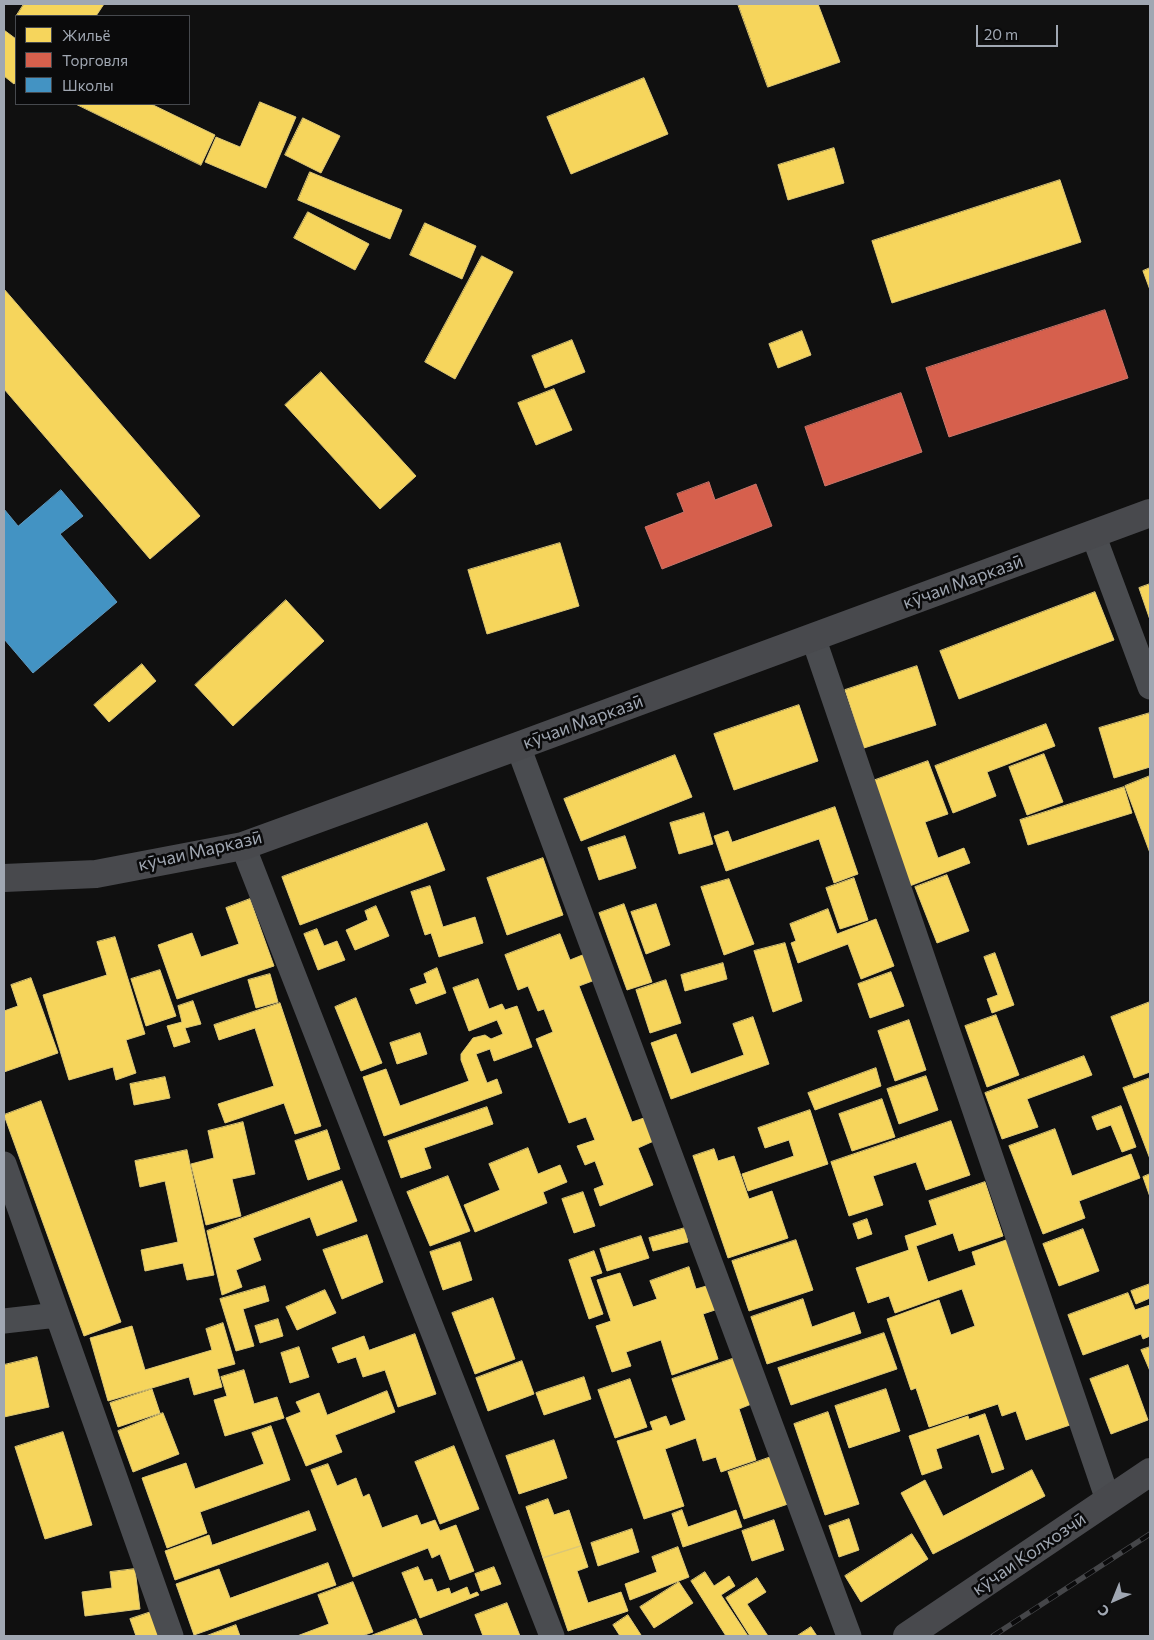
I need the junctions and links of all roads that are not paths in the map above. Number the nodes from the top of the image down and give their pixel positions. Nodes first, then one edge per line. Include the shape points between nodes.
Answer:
1 (1150, 513) edge
2 (1093, 534) junction
3 (813, 637) junction
4 (1150, 687) edge
5 (518, 746) junction
6 (243, 846) junction
7 (4, 878) edge
8 (4, 1164) edge
9 (57, 1315) junction
10 (4, 1321) edge
11 (1150, 1472) edge
12 (1108, 1500) junction
13 (171, 1636) edge
14 (552, 1636) edge
15 (848, 1636) edge
16 (908, 1636) edge

1 - 2 main road, кӯчаи Марказӣ
2 - 3 main road, кӯчаи Марказӣ
2 - 4 street
3 - 5 main road, кӯчаи Марказӣ
3 - 12 street
5 - 6 main road, кӯчаи Марказӣ
5 - 15 street
6 - 7 main road, кӯчаи Марказӣ via 96,874
6 - 14 street
8 - 9 street
9 - 10 street
9 - 13 street
11 - 12 main road, кӯчаи Колхозчӣ
12 - 16 main road, кӯчаи Колхозчӣ

